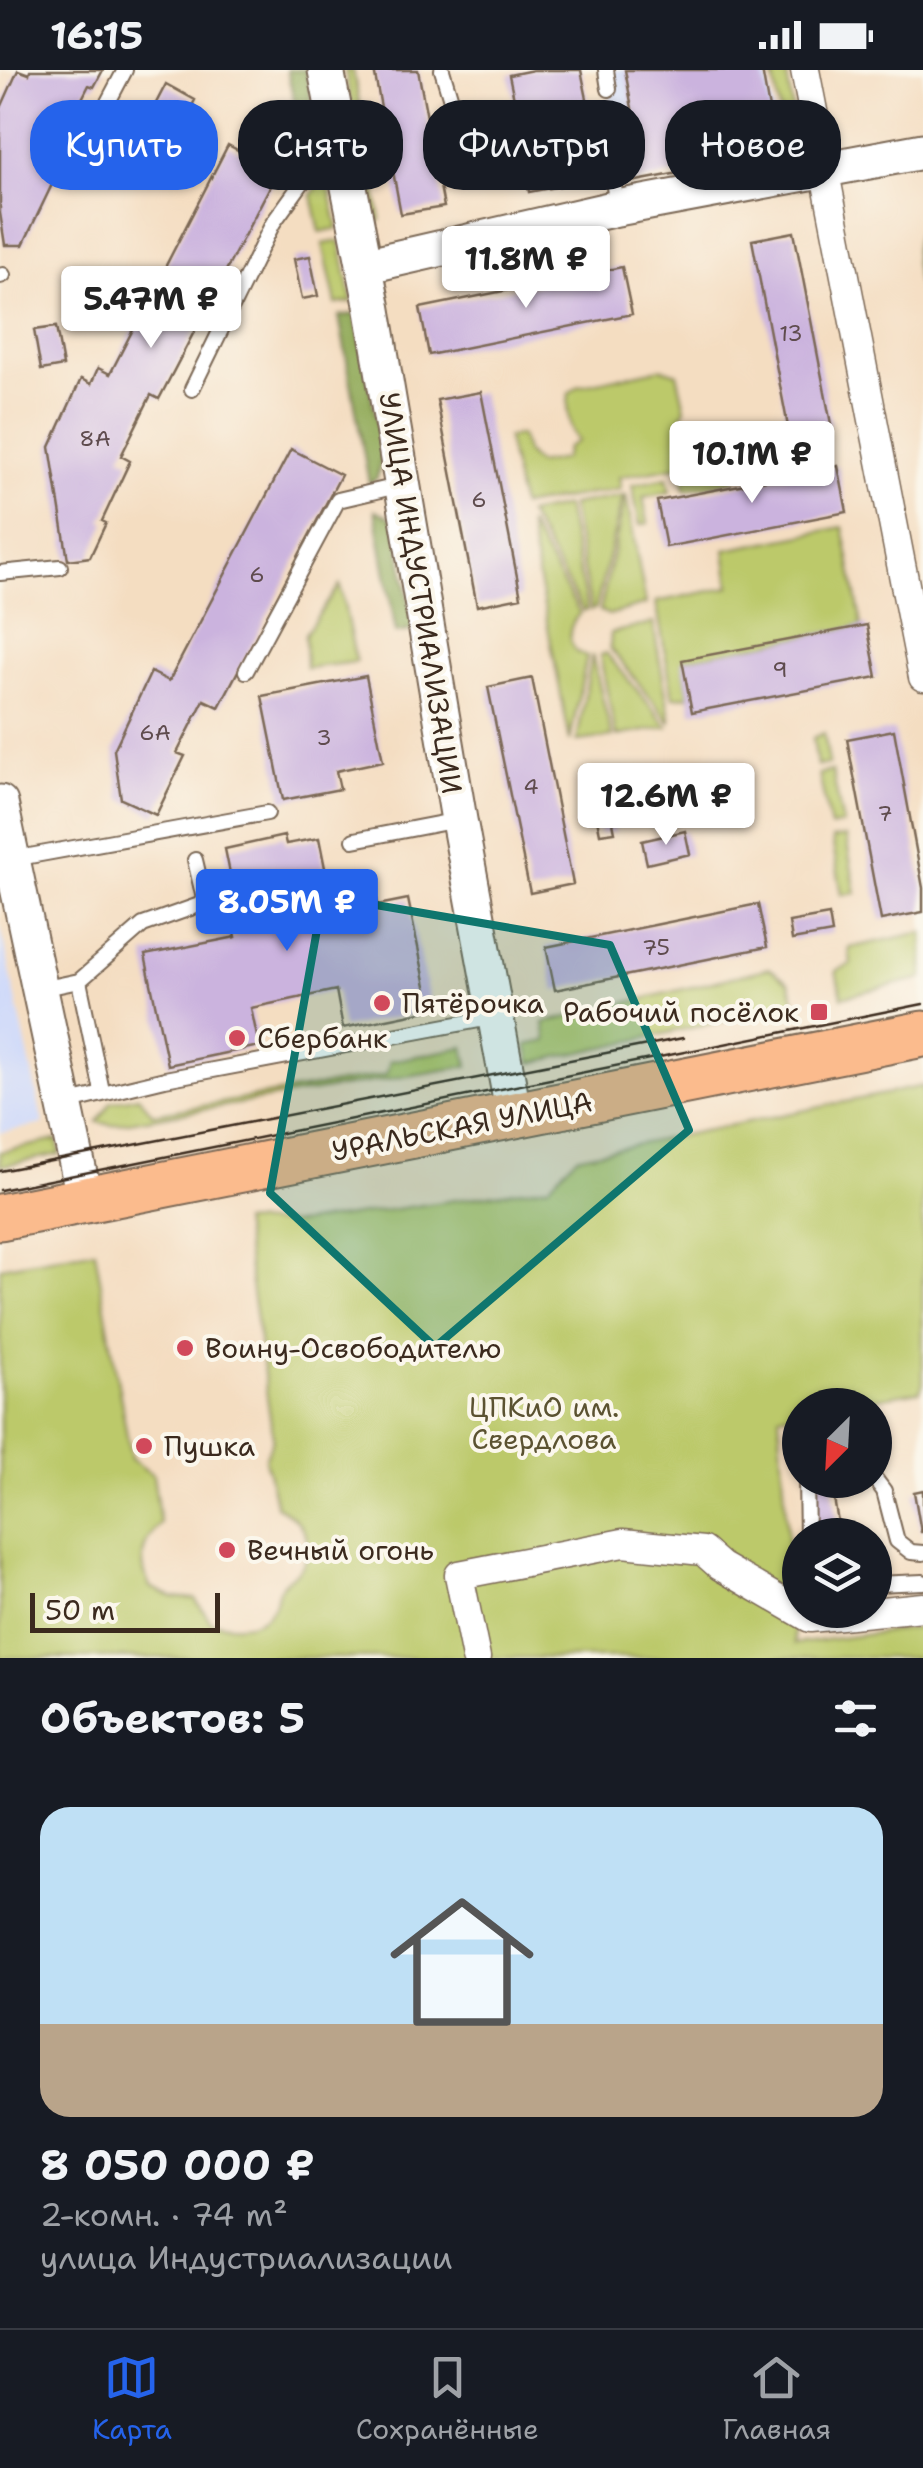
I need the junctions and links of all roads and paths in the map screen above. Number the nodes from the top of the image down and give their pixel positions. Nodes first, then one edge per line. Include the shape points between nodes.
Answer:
1 (125, 70) edge
2 (326, 70) edge
3 (442, 70) edge
4 (606, 70) edge
5 (805, 70) edge
6 (608, 89) dead end
7 (109, 100) edge
8 (332, 100) edge
9 (451, 100) edge
10 (811, 100) edge
11 (923, 150) edge
12 (841, 168) edge
13 (297, 190) edge
14 (349, 190) edge
15 (614, 190) edge
16 (718, 190) edge
17 (829, 190) edge
18 (617, 208) junction
19 (364, 266) junction
20 (192, 390) dead end
21 (403, 484) junction
22 (60, 567) dead end
23 (0, 572) edge
24 (246, 671) dead end
25 (923, 677) edge
26 (0, 803) edge
27 (267, 813) dead end
28 (458, 820) junction
29 (354, 840) dead end
30 (12, 860) junction
31 (195, 860) dead end
32 (80, 981) junction
33 (41, 989) junction
34 (496, 1016) junction
35 (923, 1034) edge
36 (102, 1091) junction
37 (64, 1103) junction
38 (514, 1116) junction
39 (85, 1201) junction
40 (0, 1217) edge
41 (886, 1498) edge
42 (923, 1553) edge
43 (923, 1582) edge
44 (892, 1583) edge
45 (923, 1607) edge
46 (476, 1658) edge

1 - 7 lane
2 - 8 street, УЛИЦА ИНДУСТРИАЛИЗАЦИИ
3 - 9 lane
4 - 6 lane
5 - 10 street
11 - 12 street
13 - 20 lane via 273,224
14 - 19 street, УЛИЦА ИНДУСТРИАЛИЗАЦИИ
15 - 18 lane
16 - 18 street
17 - 25 street
18 - 19 street
19 - 21 street, УЛИЦА ИНДУСТРИАЛИЗАЦИИ
21 - 24 lane via 338,500
21 - 28 street, УЛИЦА ИНДУСТРИАЛИЗАЦИИ
22 - 23 lane
26 - 30 street
27 - 30 lane
28 - 29 lane
28 - 34 street, УЛИЦА ИНДУСТРИАЛИЗАЦИИ
30 - 33 street
31 - 32 lane via 205,904 143,926
32 - 33 lane
32 - 36 lane
33 - 37 street
34 - 36 lane
34 - 38 street, УЛИЦА ИНДУСТРИАЛИЗАЦИИ
35 - 38 main road, УРАЛЬСКАЯ УЛИЦА
36 - 37 lane
37 - 39 street
38 - 39 main road, УРАЛЬСКАЯ УЛИЦА
39 - 40 main road, УРАЛЬСКАЯ УЛИЦА
41 - 42 lane via 897,1542
43 - 44 lane
45 - 46 street via 810,1618 704,1551 623,1543 459,1574

